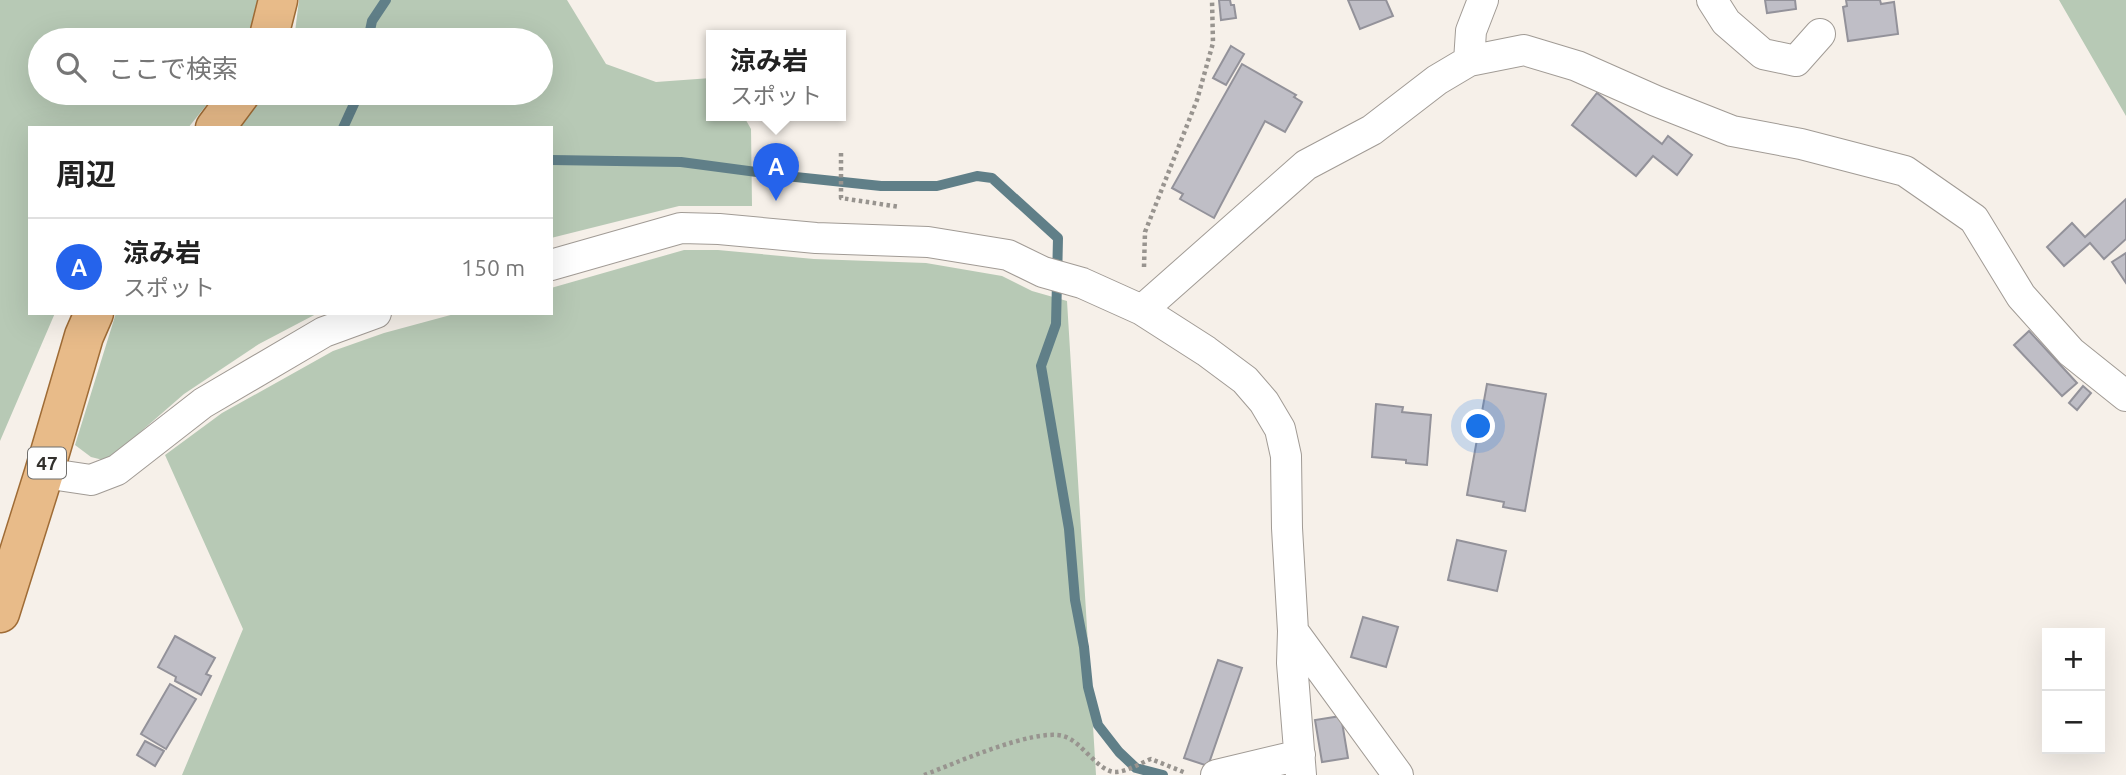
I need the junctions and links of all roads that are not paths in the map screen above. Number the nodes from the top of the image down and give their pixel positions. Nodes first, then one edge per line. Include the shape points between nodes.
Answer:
1 (278, 0) edge
2 (1483, 0) edge
3 (1712, 0) edge
4 (271, 28) edge
5 (1820, 34) dead end
6 (1469, 61) junction
7 (232, 105) edge
8 (216, 126) edge
9 (553, 264) edge
10 (1142, 310) junction
11 (93, 315) edge
12 (371, 315) edge
13 (2126, 396) edge
14 (44, 474) junction
15 (0, 612) edge
16 (1293, 631) junction
17 (1300, 765) edge
18 (1216, 775) edge
19 (1398, 775) edge

1 - 4 main road
2 - 6 street via 1471,31
3 - 5 street via 1726,22 1763,54 1796,61
6 - 10 street via 1372,130 1306,165
6 - 13 street via 1524,50 1577,66 1732,131 1905,171 1974,219 2021,296 2071,352
7 - 8 main road
9 - 10 street via 681,228 928,242 1008,256
10 - 16 street via 1245,380 1280,429 1286,456
11 - 14 main road, 47
12 - 14 street via 324,332 203,402 117,470 91,480
14 - 15 main road, 47
16 - 17 street
16 - 19 street
17 - 18 street

